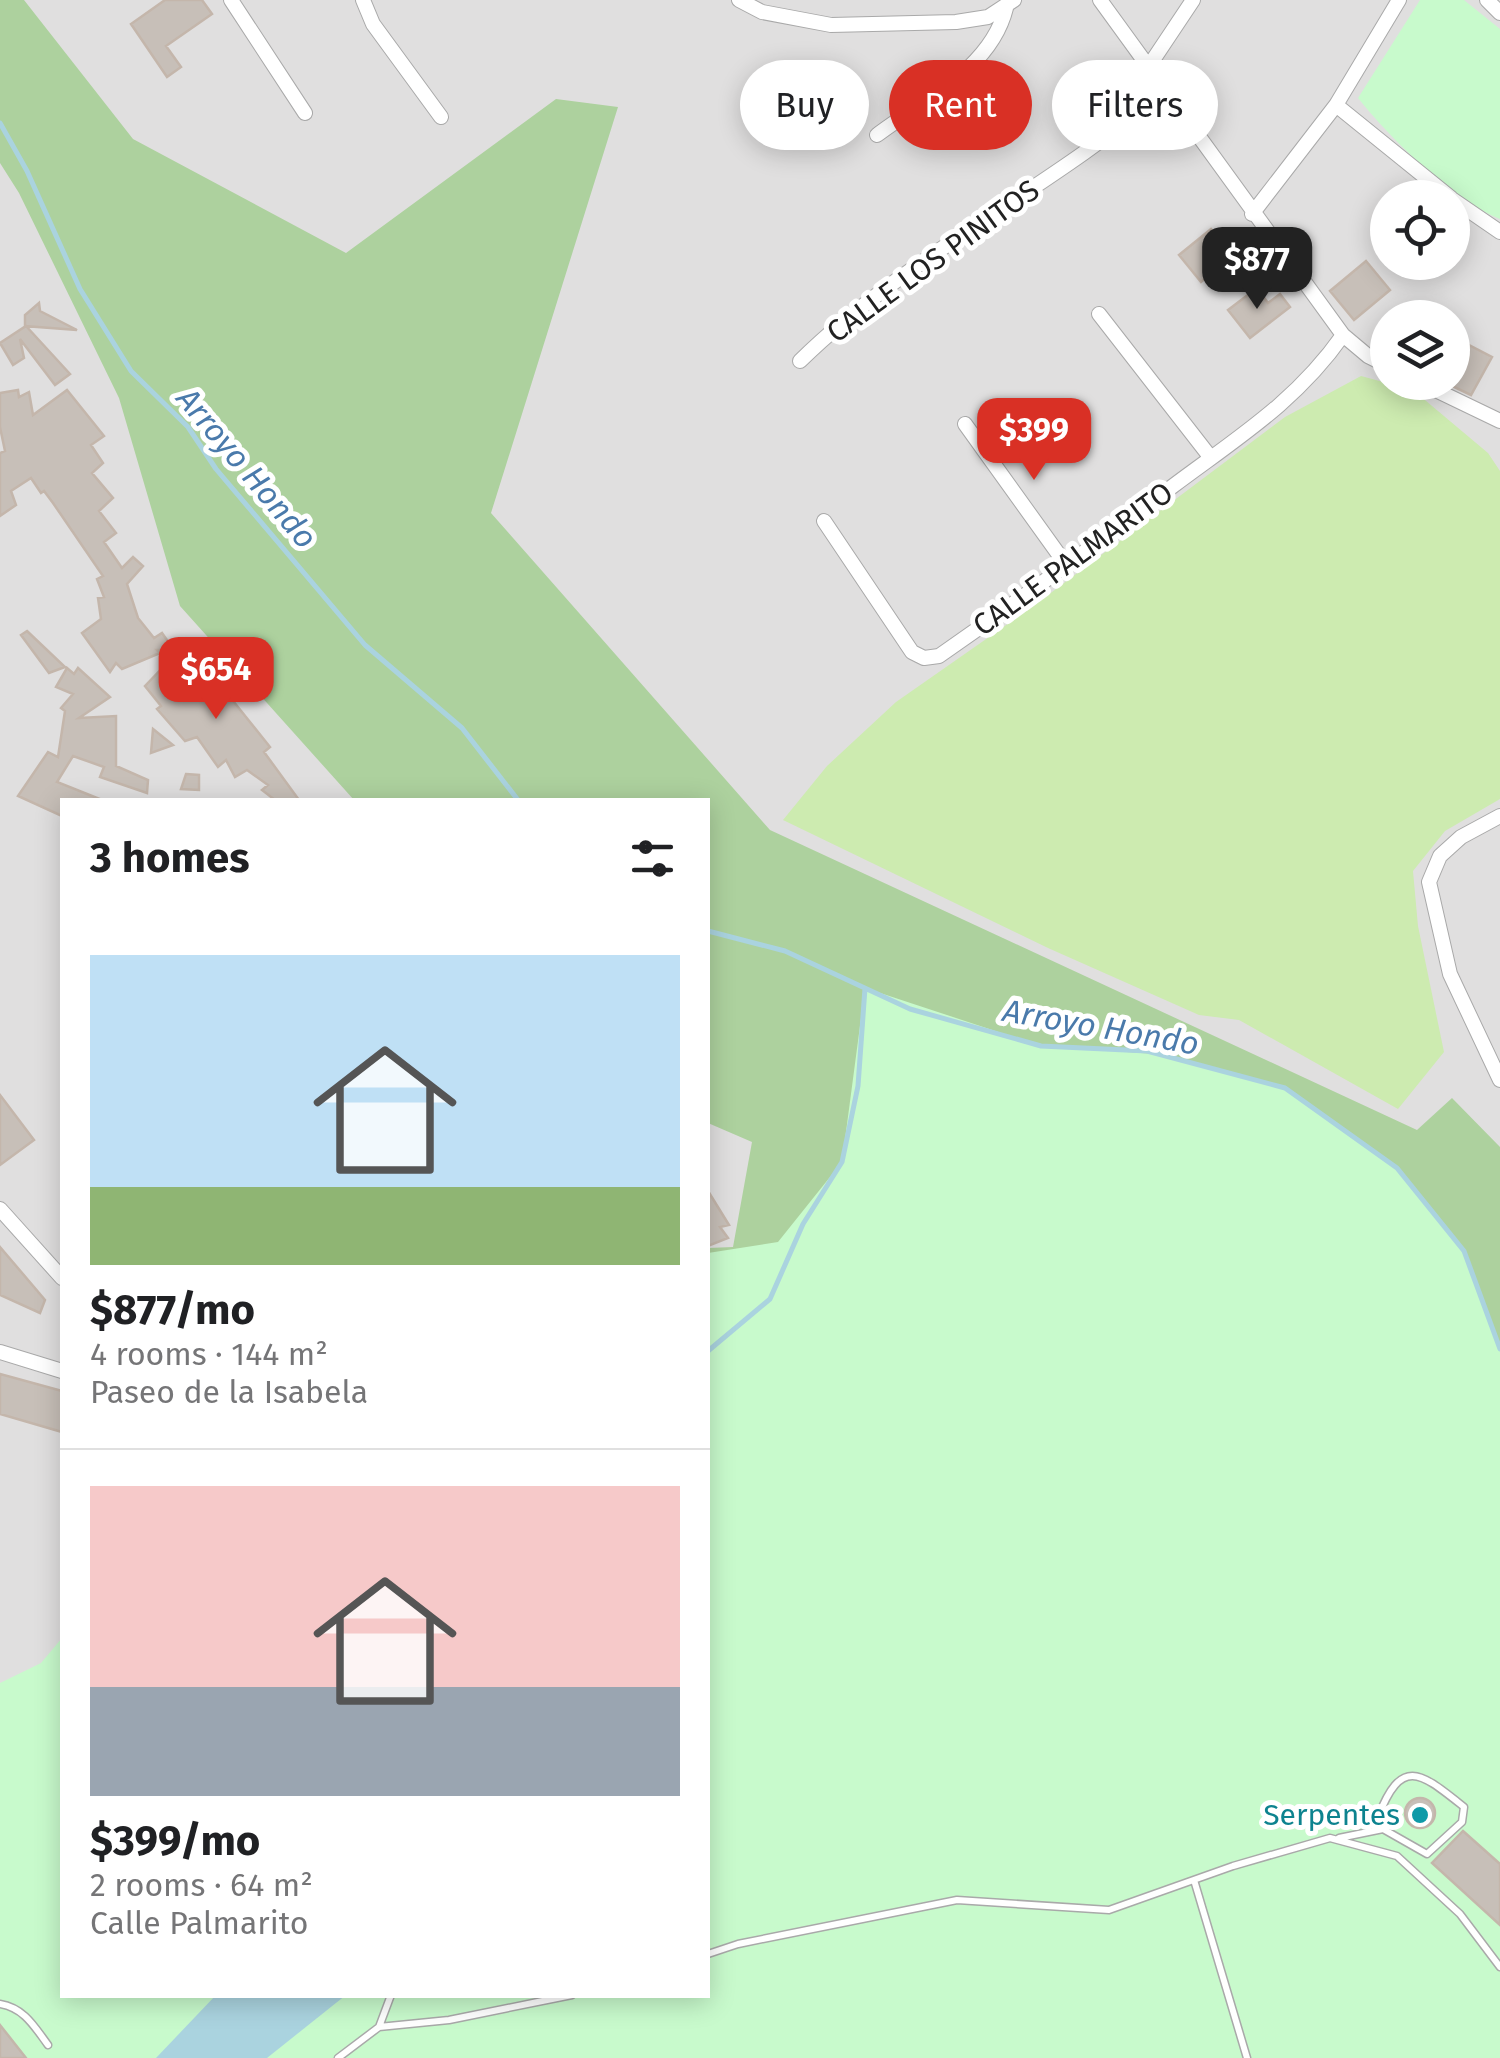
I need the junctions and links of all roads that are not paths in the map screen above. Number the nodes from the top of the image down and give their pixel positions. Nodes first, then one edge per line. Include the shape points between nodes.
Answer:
1 (231, 0) edge
2 (364, 0) edge
3 (738, 0) edge
4 (1100, 0) edge
5 (1193, 0) edge
6 (1399, 0) edge
7 (1487, 0) edge
8 (1010, 4) edge
9 (1500, 13) edge
10 (1145, 60) edge
11 (1153, 60) edge
12 (1336, 106) junction
13 (305, 113) dead end
14 (441, 116) dead end
15 (877, 136) dead end
16 (1087, 150) edge
17 (1207, 150) edge
18 (1429, 180) edge
19 (1470, 211) edge
20 (1252, 214) junction
21 (1500, 232) edge
22 (1099, 314) dead end
23 (1343, 335) junction
24 (1370, 357) edge
25 (800, 361) dead end
26 (1456, 400) edge
27 (1500, 421) edge
28 (966, 424) dead end
29 (1212, 458) junction
30 (824, 521) dead end
31 (1067, 566) junction
32 (1500, 816) edge
33 (1500, 1080) edge
34 (0, 1209) edge
35 (60, 1276) edge
36 (0, 1352) edge
37 (60, 1370) edge
38 (1383, 1828) junction
39 (1335, 1839) junction
40 (1194, 1880) junction
41 (710, 1953) edge
42 (1500, 1967) edge
43 (389, 1998) edge
44 (557, 1998) edge
45 (0, 2004) edge
46 (379, 2027) junction
47 (48, 2045) dead end
48 (338, 2058) edge
49 (1247, 2058) edge

1 - 13 street
2 - 14 street via 373,24
3 - 8 street via 762,12 831,25 956,22 988,18
4 - 10 street
5 - 11 street
6 - 12 street
7 - 9 street
8 - 15 street via 997,34 972,64
12 - 18 street
12 - 20 street
16 - 25 street, CALLE LOS PINITOS via 899,281
17 - 20 street
19 - 21 street
20 - 23 street
22 - 29 street
23 - 24 street
23 - 29 street, CALLE PALMARITO via 1286,403
26 - 27 street
28 - 31 street
29 - 31 street, CALLE PALMARITO
30 - 31 street, CALLE PALMARITO via 912,652 924,658 939,656
32 - 33 street via 1440,856 1430,882 1450,974
34 - 35 street
36 - 37 street
38 - 38 lane via 1382,1808 1400,1777 1409,1774 1464,1807 1462,1822 1427,1854
38 - 39 lane
39 - 40 lane
39 - 42 lane via 1396,1856 1460,1914
40 - 41 lane via 1109,1910 957,1900
40 - 49 lane
43 - 46 lane
44 - 46 lane
45 - 47 lane via 28,2016
46 - 48 lane

